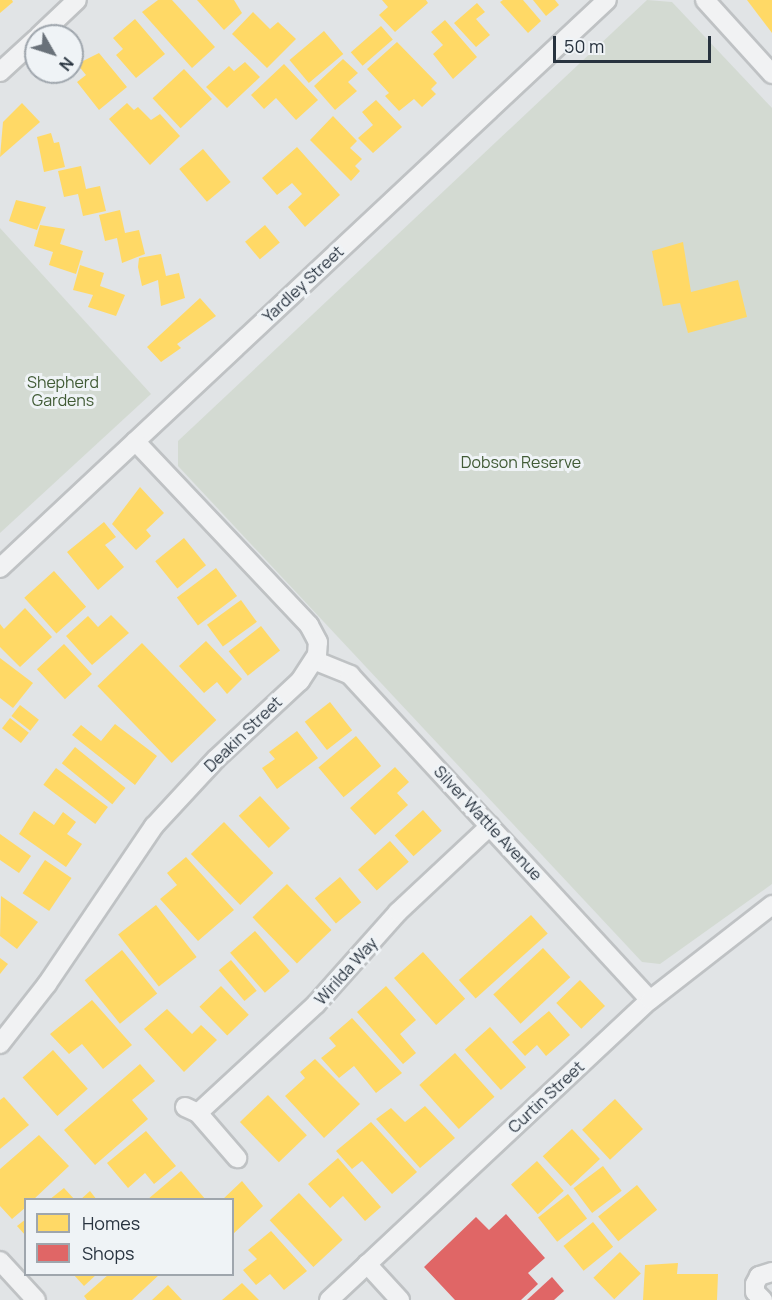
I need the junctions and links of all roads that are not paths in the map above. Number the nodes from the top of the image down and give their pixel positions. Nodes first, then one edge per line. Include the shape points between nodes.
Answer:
1 (77, 0) edge
2 (607, 0) edge
3 (705, 0) edge
4 (51, 24) edge
5 (24, 49) edge
6 (0, 72) edge
7 (772, 74) edge
8 (135, 441) junction
9 (0, 568) edge
10 (316, 661) junction
11 (490, 826) junction
12 (772, 905) edge
13 (650, 1000) junction
14 (0, 1044) edge
15 (237, 1158) dead end
16 (0, 1261) edge
17 (367, 1264) junction
18 (772, 1272) edge
19 (36, 1300) edge
20 (329, 1300) edge
21 (400, 1300) edge
22 (763, 1300) edge

1 - 4 street
2 - 8 street, Yardley Street
3 - 7 street
5 - 6 street
8 - 9 street, Yardley Street
8 - 10 street via 309,625 318,642
10 - 11 street, Silver Wattle Avenue via 350,675
10 - 14 street, Deakin Street via 154,826 47,984
11 - 13 street, Silver Wattle Avenue
11 - 15 street, Wirilda Way via 398,912 316,1004 192,1110
12 - 13 street, Curtin Street
13 - 17 street, Curtin Street
16 - 19 street
17 - 20 street, Curtin Street
17 - 21 street
18 - 22 street via 759,1276 755,1284 755,1292

